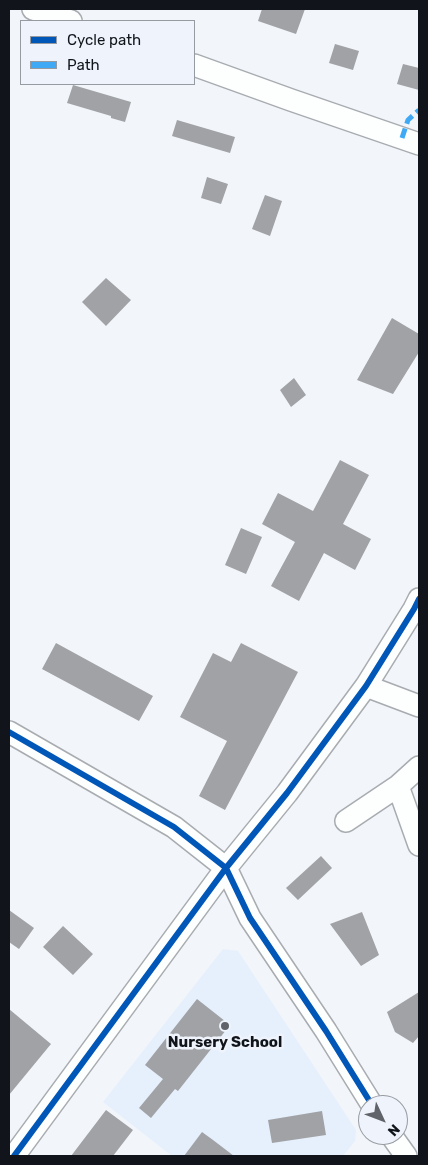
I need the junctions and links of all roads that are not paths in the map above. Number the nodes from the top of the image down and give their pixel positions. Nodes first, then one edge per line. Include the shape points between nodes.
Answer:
1 (33, 9) edge
2 (69, 20) edge
3 (195, 65) edge
4 (419, 144) edge
5 (419, 599) edge
6 (366, 686) junction
7 (419, 706) edge
8 (9, 732) edge
9 (419, 767) edge
10 (398, 786) junction
11 (346, 821) dead end
12 (419, 845) edge
13 (226, 868) junction
14 (366, 1095) edge
15 (398, 1145) edge
16 (14, 1156) edge
17 (406, 1156) edge

1 - 2 street
3 - 4 street
5 - 6 street
6 - 7 street
6 - 13 street via 287,793
8 - 13 street via 174,828
9 - 10 street
10 - 11 street
10 - 12 street
13 - 14 street via 250,918
13 - 16 street
15 - 17 street

